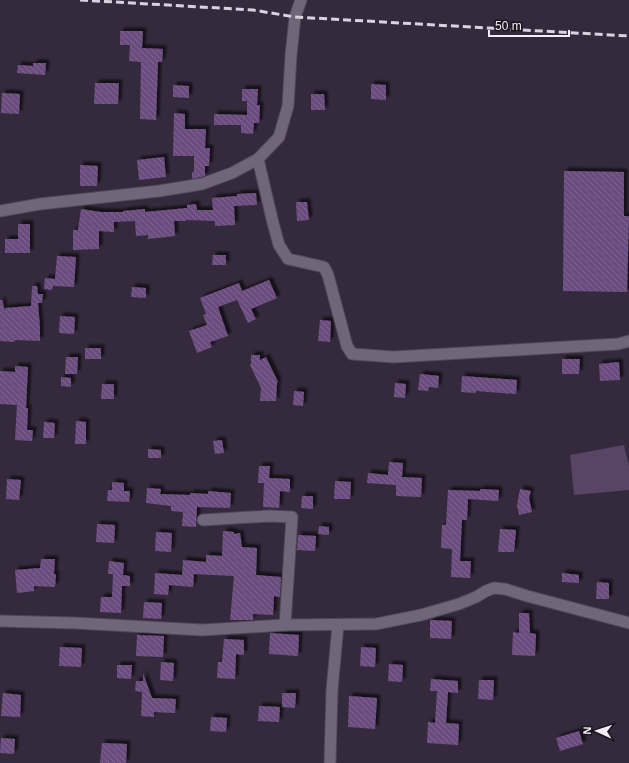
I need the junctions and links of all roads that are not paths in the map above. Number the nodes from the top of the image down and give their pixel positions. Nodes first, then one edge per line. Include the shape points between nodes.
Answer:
1 (301, 0) edge
2 (258, 158) junction
3 (0, 211) edge
4 (629, 341) edge
5 (203, 520) dead end
6 (0, 621) edge
7 (629, 623) edge
8 (285, 625) junction
9 (338, 625) junction
10 (330, 763) edge

1 - 2 street via 295,17 288,106 279,137
2 - 3 street via 232,173 202,184
2 - 4 street via 279,245 288,259 324,267 347,346 352,354 394,357 618,344
5 - 8 street via 292,517
6 - 8 street via 76,622 202,630
7 - 9 street via 494,588 459,604 421,615 376,624
8 - 9 street
9 - 10 street via 332,690

